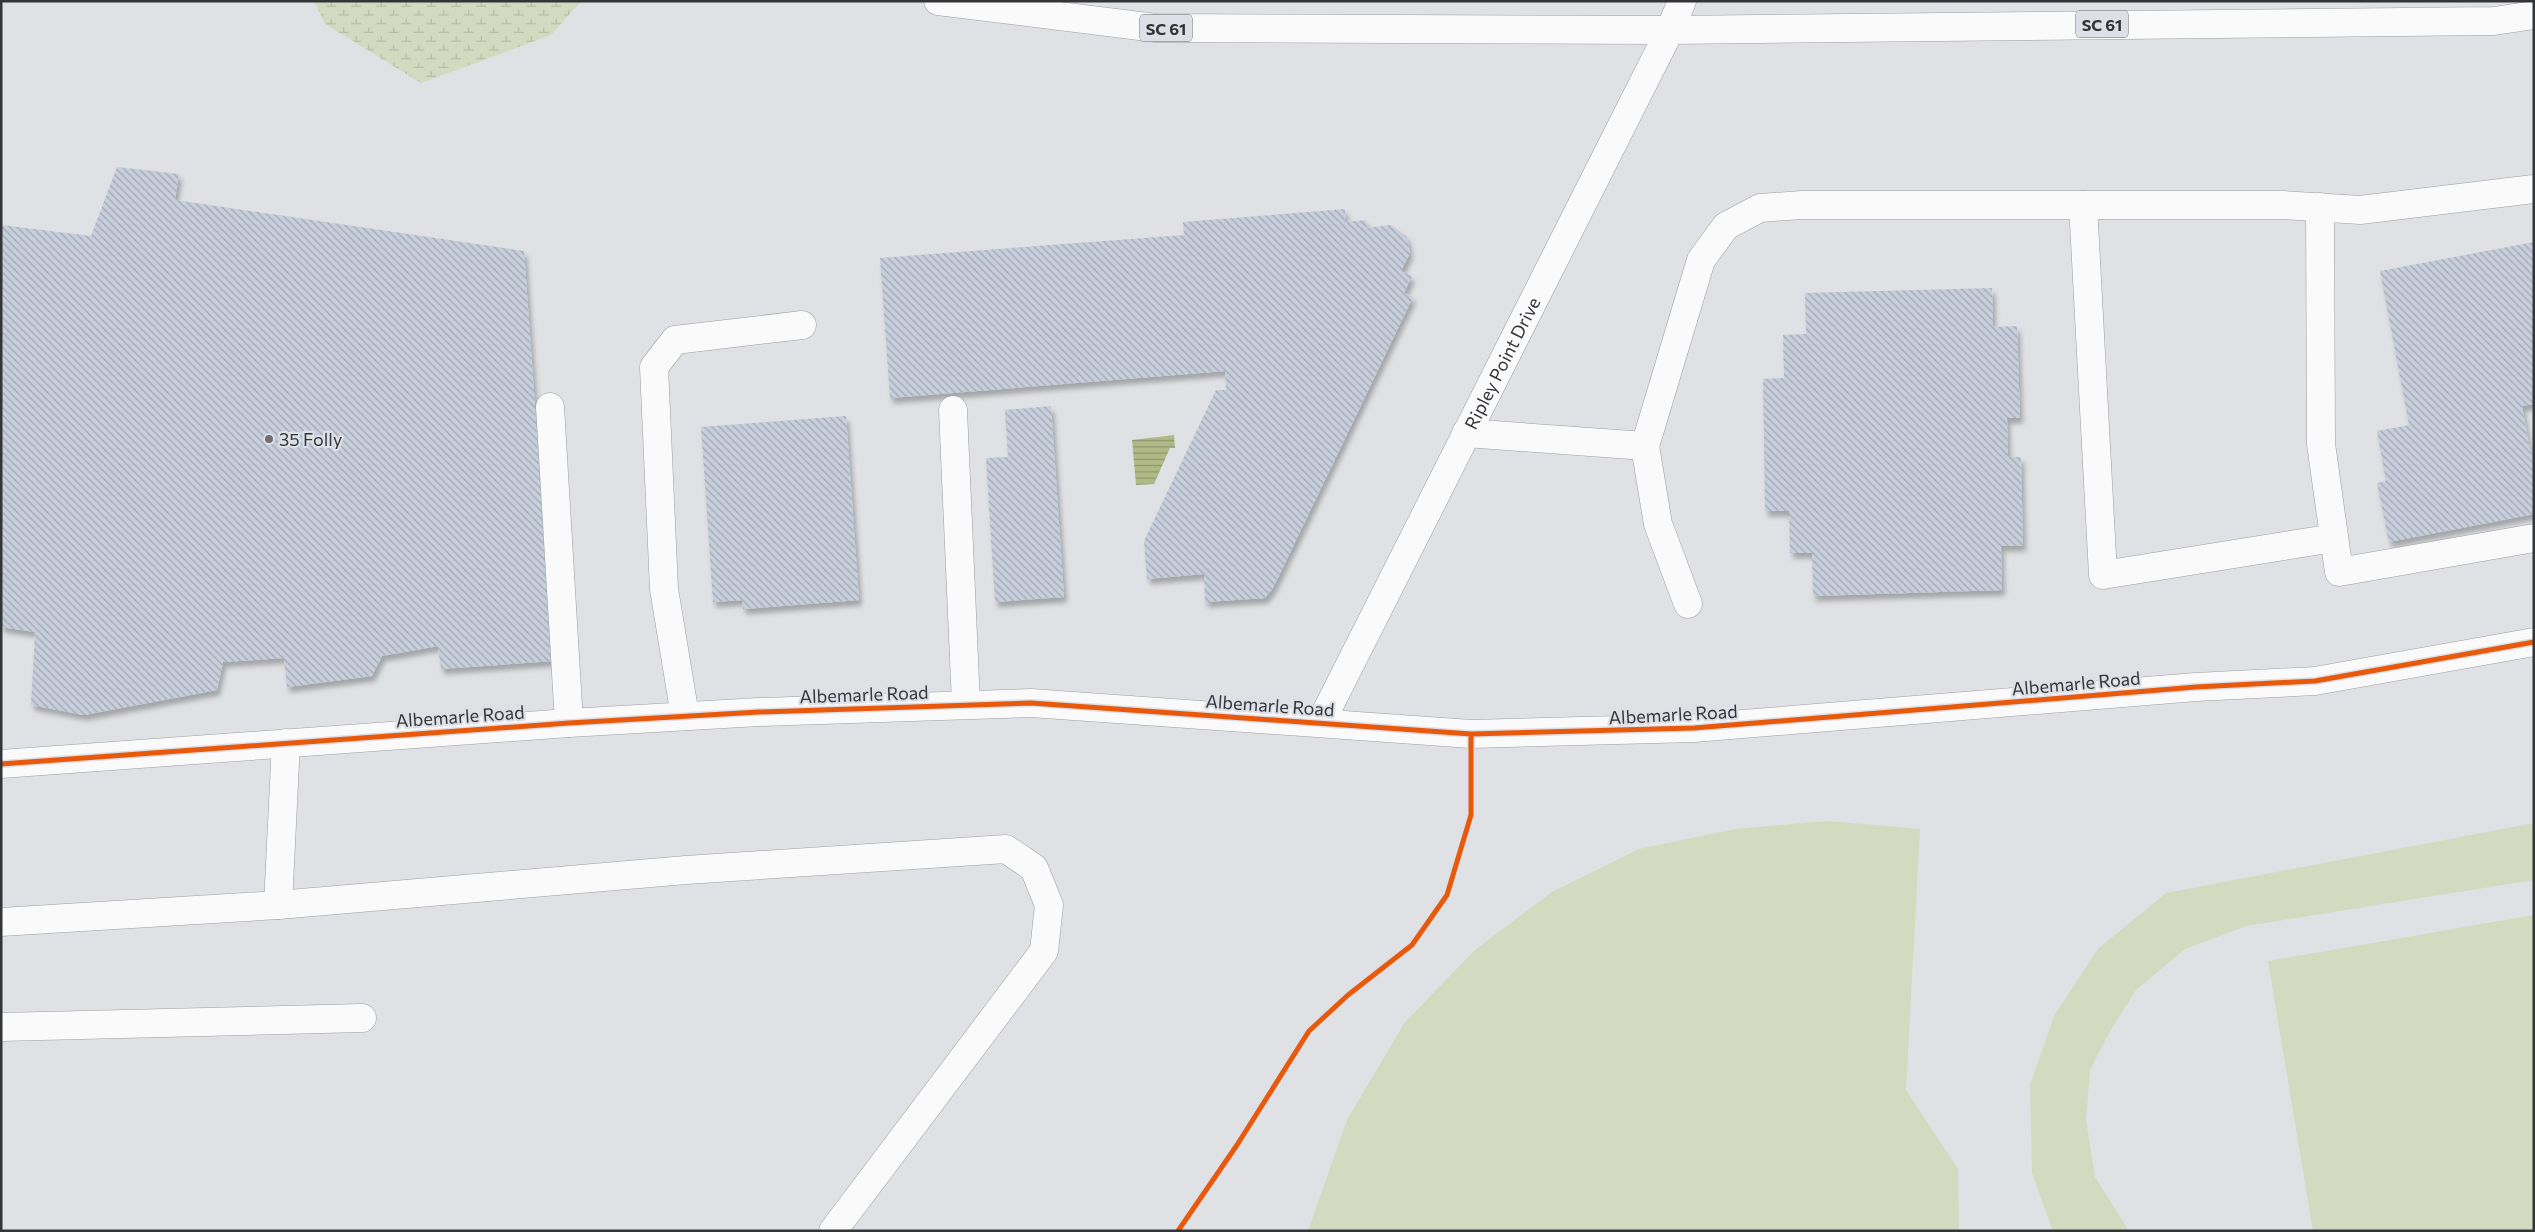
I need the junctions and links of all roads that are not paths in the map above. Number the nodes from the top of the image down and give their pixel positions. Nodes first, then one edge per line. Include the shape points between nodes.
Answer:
1 (938, 1) edge
2 (1682, 1) edge
3 (2534, 14) edge
4 (1670, 30) junction
5 (2534, 189) edge
6 (2083, 205) junction
7 (2320, 207) junction
8 (802, 324) dead end
9 (550, 407) dead end
10 (953, 410) dead end
11 (1466, 433) junction
12 (1645, 446) junction
13 (2334, 538) junction
14 (2534, 538) edge
15 (1688, 604) dead end
16 (2534, 642) edge
17 (966, 704) junction
18 (685, 716) junction
19 (1320, 722) junction
20 (569, 723) junction
21 (286, 743) junction
22 (1, 764) edge
23 (278, 905) junction
24 (1, 922) edge
25 (362, 1018) dead end
26 (1, 1027) edge
27 (833, 1231) edge

1 - 4 street, SC 61 via 1156,28
2 - 4 street, Ripley Point Drive
3 - 4 street, SC 61 via 2494,21
4 - 11 street, Ripley Point Drive
5 - 7 street via 2360,210
6 - 7 street
6 - 12 street via 1760,208 1726,226 1701,260
6 - 13 street via 2103,575
7 - 13 street via 2321,444
8 - 18 street via 675,340 654,367 664,589
9 - 20 street
10 - 17 street
11 - 12 street
11 - 19 street, Ripley Point Drive
12 - 15 street via 1658,524
13 - 14 street via 2338,572
16 - 19 street, Albemarle Road via 2315,681 2196,687 1694,728 1471,734
17 - 18 street, Albemarle Road
17 - 19 street, Albemarle Road via 1031,703
18 - 20 street, Albemarle Road
20 - 21 street, Albemarle Road
21 - 22 street, Albemarle Road
21 - 23 street
23 - 24 street
23 - 27 street via 676,870 1006,849 1034,868 1048,905 1044,951
25 - 26 street

